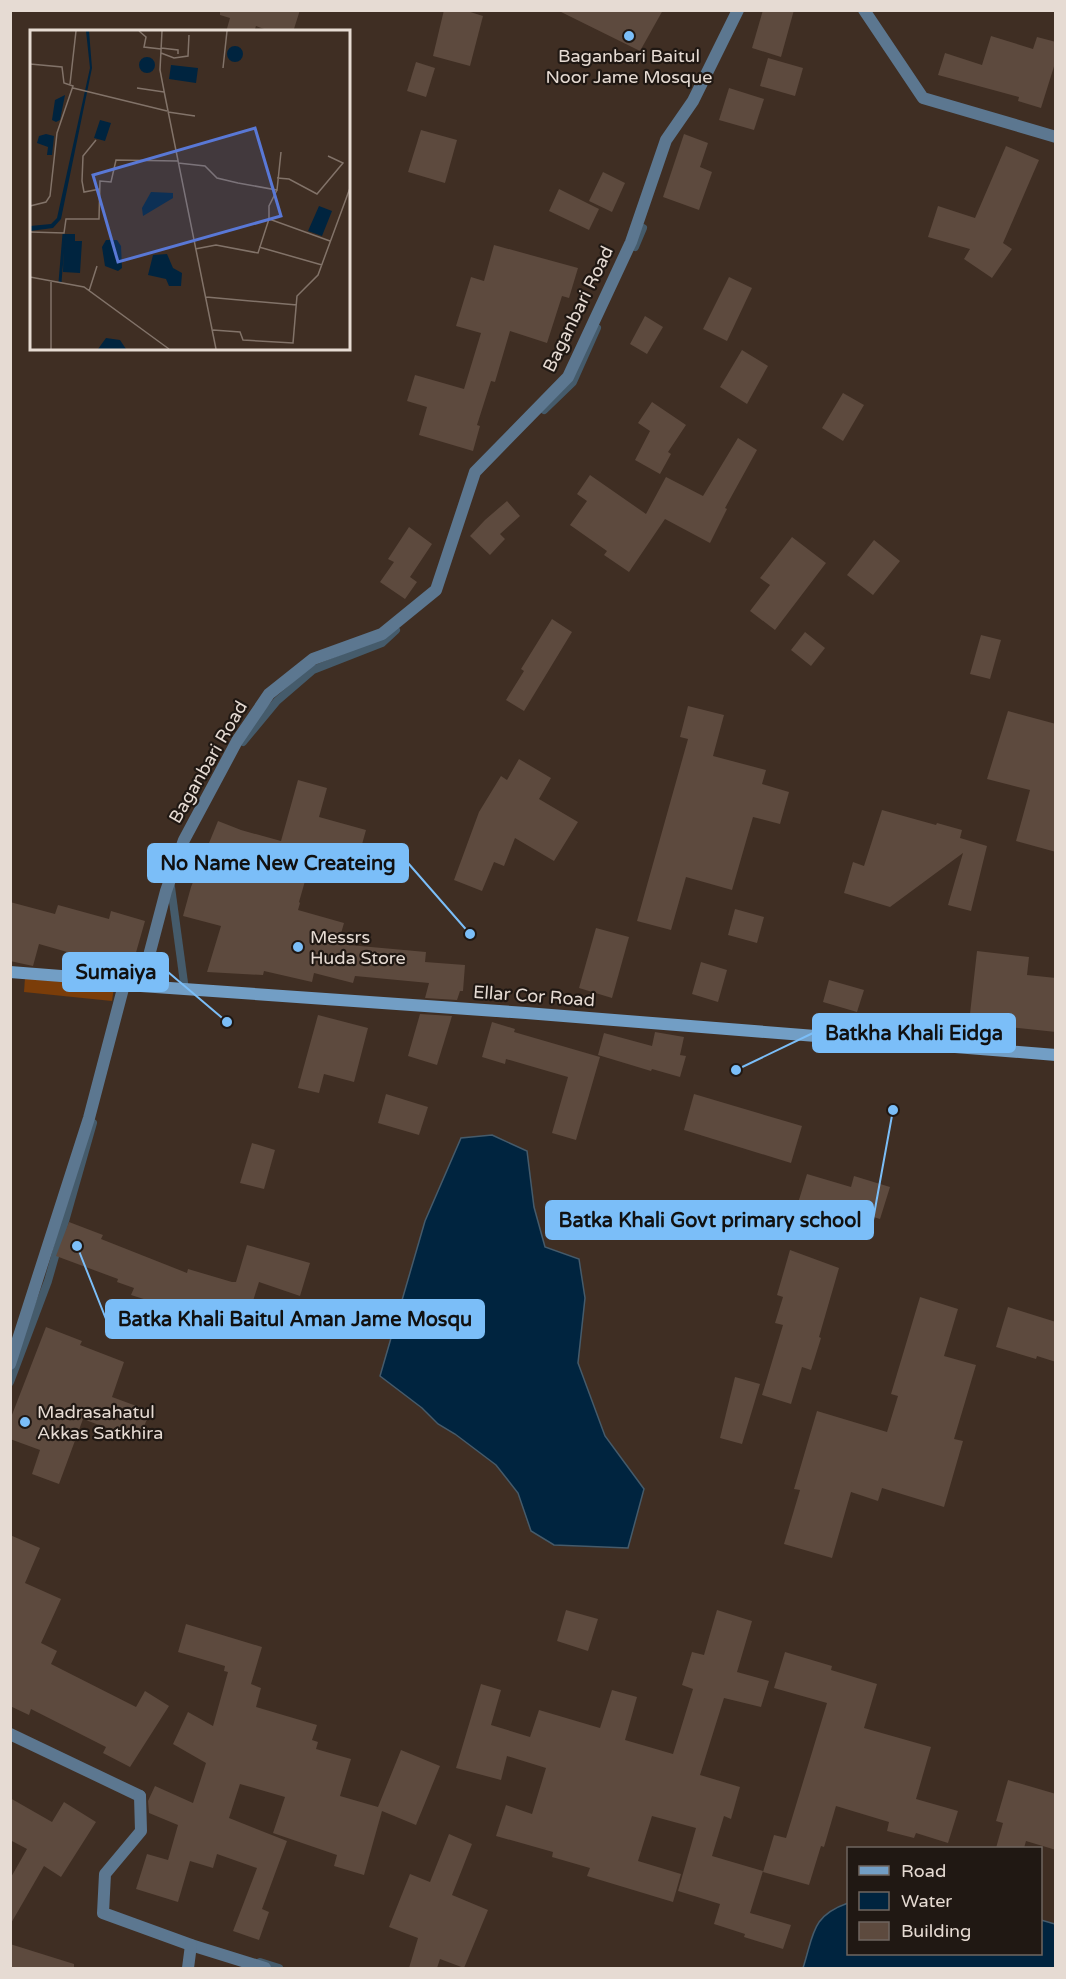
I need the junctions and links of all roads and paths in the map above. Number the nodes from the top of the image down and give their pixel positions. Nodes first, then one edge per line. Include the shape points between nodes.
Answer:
1 (738, 10) edge
2 (864, 10) edge
3 (1056, 137) edge
4 (10, 972) edge
5 (125, 981) junction
6 (141, 986) junction
7 (1056, 1055) edge
8 (10, 1364) edge
9 (10, 1734) edge
10 (191, 1945) junction
11 (188, 1968) edge
12 (265, 1968) edge

1 - 6 street, Baganbari Road via 693,101 666,140 631,242 568,377 475,472 436,590 382,634 313,659 269,694 237,741 184,840
2 - 3 street via 923,98
4 - 5 main road, Ellar Cor Road
5 - 6 main road, Ellar Cor Road
5 - 8 street via 89,1118
6 - 7 main road, Ellar Cor Road
9 - 10 street via 140,1796 141,1831 105,1874 102,1913
10 - 11 street
10 - 12 street

